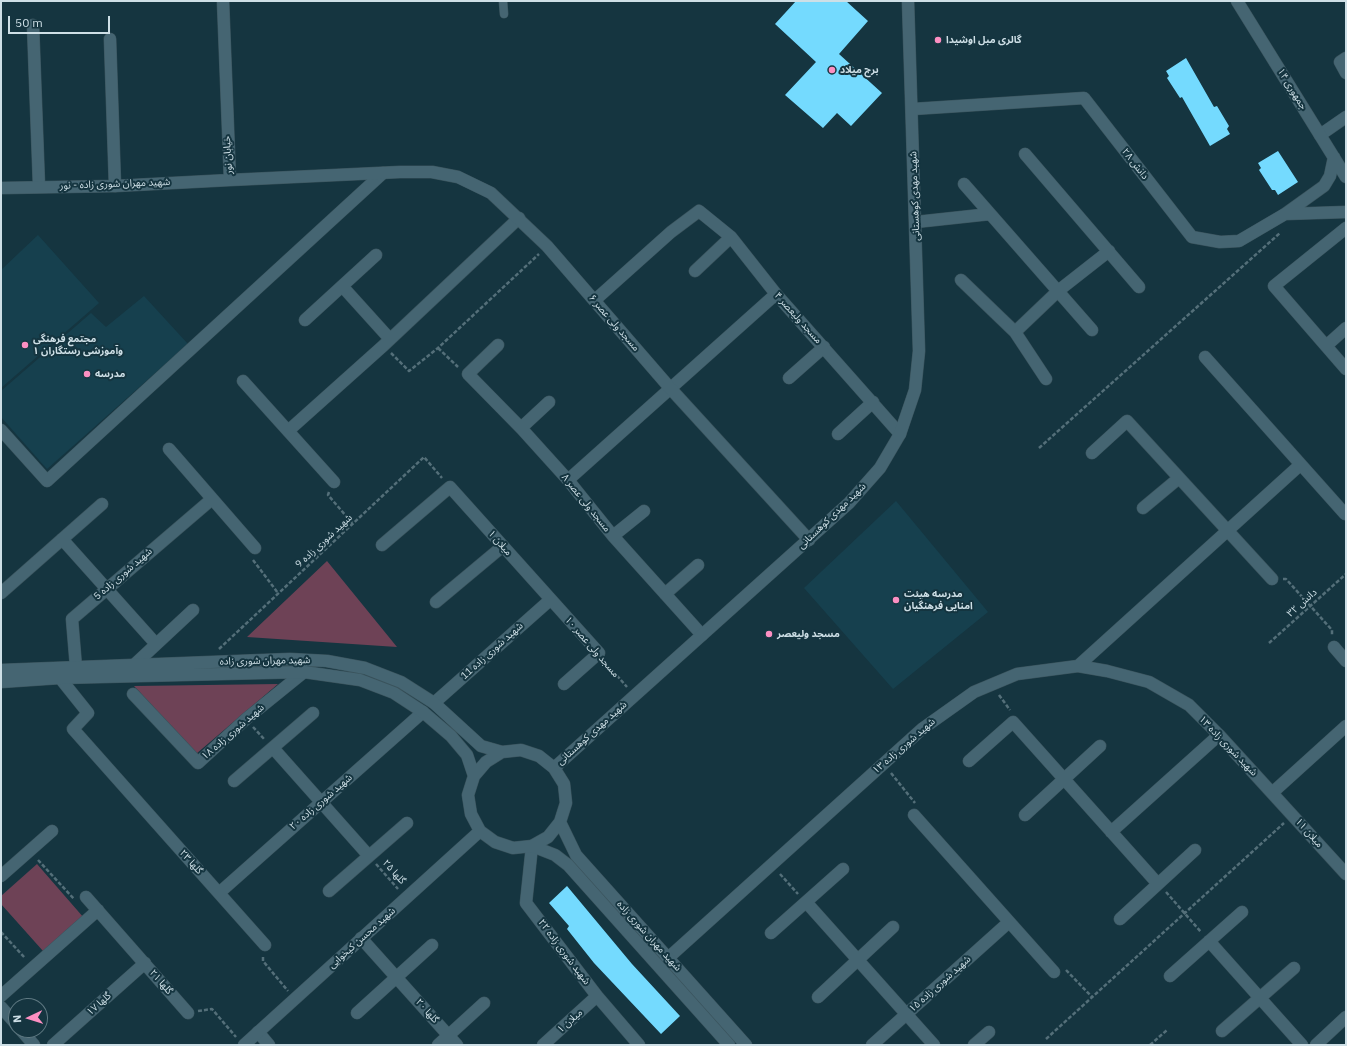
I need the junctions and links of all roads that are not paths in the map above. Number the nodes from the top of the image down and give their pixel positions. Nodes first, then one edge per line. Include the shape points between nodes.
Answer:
1 (223, 1) edge
2 (503, 1) edge
3 (908, 1) edge
4 (1237, 1) edge
5 (504, 14) dead end
6 (33, 24) dead end
7 (110, 38) dead end
8 (1346, 58) edge
9 (1346, 73) edge
10 (913, 110) junction
11 (1346, 117) edge
12 (1320, 135) junction
13 (1025, 154) dead end
14 (1334, 157) junction
15 (383, 173) junction
16 (1346, 177) edge
17 (230, 180) junction
18 (964, 184) dead end
19 (39, 186) junction
20 (115, 186) junction
21 (1, 188) edge
22 (1346, 212) edge
23 (990, 214) junction
24 (1285, 214) junction
25 (519, 218) junction
26 (916, 222) junction
27 (1346, 228) edge
28 (731, 237) junction
29 (1109, 252) junction
30 (376, 255) dead end
31 (695, 271) dead end
32 (961, 280) dead end
33 (342, 286) junction
34 (1139, 287) dead end
35 (1058, 291) junction
36 (776, 294) junction
37 (595, 300) junction
38 (305, 320) dead end
39 (1346, 328) edge
40 (1092, 330) dead end
41 (1015, 332) junction
42 (386, 342) junction
43 (498, 345) dead end
44 (1326, 346) junction
45 (824, 347) junction
46 (1204, 357) dead end
47 (1346, 369) edge
48 (789, 378) dead end
49 (1046, 379) dead end
50 (242, 381) dead end
51 (670, 388) junction
52 (550, 402) dead end
53 (873, 402) junction
54 (521, 428) junction
55 (1, 430) edge
56 (288, 432) junction
57 (838, 434) dead end
58 (900, 434) junction
59 (169, 449) dead end
60 (1092, 454) dead end
61 (1300, 465) junction
62 (1179, 478) junction
63 (568, 480) junction
64 (334, 482) road end
65 (212, 499) junction
66 (102, 504) dead end
67 (1143, 508) dead end
68 (644, 511) dead end
69 (1345, 514) dead end
70 (1228, 530) junction
71 (613, 536) junction
72 (62, 539) junction
73 (809, 540) junction
74 (382, 545) dead end
75 (503, 546) junction
76 (255, 548) road end
77 (698, 565) dead end
78 (1272, 579) road end
79 (107, 589) junction
80 (1, 593) edge
81 (665, 594) junction
82 (550, 600) junction
83 (436, 602) dead end
84 (193, 610) dead end
85 (702, 635) junction
86 (156, 644) junction
87 (1334, 647) road end
88 (1346, 661) edge
89 (134, 665) junction
90 (1078, 666) junction
91 (76, 667) junction
92 (1, 670) edge
93 (304, 672) junction
94 (60, 678) junction
95 (1, 682) edge
96 (564, 684) dead end
97 (133, 694) dead end
98 (434, 703) junction
99 (423, 712) junction
100 (313, 713) dead end
101 (1346, 726) edge
102 (1220, 735) junction
103 (1100, 746) dead end
104 (273, 748) junction
105 (502, 752) junction
106 (969, 761) dead end
107 (554, 768) junction
108 (474, 776) junction
109 (1064, 779) junction
110 (234, 782) dead end
111 (1272, 793) junction
112 (321, 802) junction
113 (914, 815) road end
114 (1025, 815) dead end
115 (560, 822) junction
116 (407, 823) dead end
117 (52, 830) dead end
118 (480, 831) junction
119 (1112, 832) junction
120 (532, 846) junction
121 (1195, 850) dead end
122 (369, 856) junction
123 (843, 869) dead end
124 (1346, 874) edge
125 (1, 876) edge
126 (1158, 884) junction
127 (329, 891) dead end
128 (218, 893) junction
129 (81, 898) road end
130 (806, 902) junction
131 (98, 910) junction
132 (1242, 912) dead end
133 (1120, 919) dead end
134 (1009, 922) junction
135 (893, 928) dead end
136 (771, 934) dead end
137 (361, 938) junction
138 (1209, 941) junction
139 (265, 945) road end
140 (432, 945) dead end
141 (668, 958) junction
142 (858, 960) junction
143 (144, 963) junction
144 (659, 967) junction
145 (1294, 968) dead end
146 (1054, 972) road end
147 (1170, 976) dead end
148 (396, 978) junction
149 (1, 996) edge
150 (597, 996) junction
151 (818, 997) dead end
152 (1260, 998) junction
153 (484, 1003) dead end
154 (1, 1007) edge
155 (188, 1013) road end
156 (357, 1013) dead end
157 (906, 1014) junction
158 (8, 1015) edge
159 (1346, 1017) edge
160 (1222, 1031) dead end
161 (258, 1032) junction
162 (989, 1032) dead end
163 (448, 1035) junction
164 (53, 1045) edge
165 (244, 1045) edge
166 (269, 1045) edge
167 (438, 1045) edge
168 (457, 1045) edge
169 (543, 1045) edge
170 (639, 1045) edge
171 (729, 1045) edge
172 (746, 1045) edge
173 (872, 1045) edge
174 (934, 1045) edge
175 (974, 1045) edge
176 (1302, 1045) edge
177 (1316, 1045) edge

1 - 17 street, خیابان نور
2 - 5 lane
3 - 10 street, شهید مهدی کوهستانی
4 - 12 street, جمهوری ۱۴
6 - 19 street
7 - 20 street
8 - 9 street via 1340,62
10 - 24 street, دانش ۲۸ via 1084,98 1192,237 1220,242 1239,241
10 - 26 street, شهید مهدی کوهستانی
11 - 12 street
12 - 14 street, جمهوری ۱۴
13 - 29 street
14 - 16 street, جمهوری ۱۴
14 - 24 street via 1330,176 1324,186
15 - 17 street, خیابان نور
15 - 25 street, مسجد ولی عصر ۶ via 432,172 458,177 491,193
15 - 55 street via 47,482
17 - 20 street, شهید مهران شوری زاده - نور
18 - 23 street
19 - 20 street, شهید مهران شوری زاده - نور
19 - 21 street, شهید مهران شوری زاده - نور
22 - 24 street, دانش ۲۸
23 - 26 street
23 - 35 street
25 - 37 street, مسجد ولی عصر ۶
25 - 42 street
26 - 58 street, شهید مهدی کوهستانی via 919,351 915,390
27 - 44 street via 1274,286
28 - 31 street
28 - 36 street, مسجد ولیعصر ۴
28 - 37 street, مسجد ولیعصر ۴ via 699,211 671,232
29 - 34 street
29 - 35 street
30 - 33 street
32 - 41 street
33 - 38 street
33 - 42 street
35 - 40 street
35 - 41 street
36 - 45 street, مسجد ولیعصر ۴
36 - 51 street
37 - 51 street, مسجد ولی عصر ۶
39 - 44 street
41 - 49 street
42 - 56 street
43 - 54 street, مسجد ولی عصر ۸ via 468,374
44 - 47 street
45 - 48 street
45 - 53 street, مسجد ولیعصر ۴
46 - 61 street
50 - 56 street
51 - 63 street
51 - 73 street, مسجد ولی عصر ۶
52 - 54 street
53 - 57 street
53 - 58 street, مسجد ولیعصر ۴
54 - 63 street, مسجد ولی عصر ۸
56 - 64 street
58 - 73 street, شهید مهدی کوهستانی via 880,468 849,503
59 - 65 street
60 - 62 street via 1127,421
61 - 69 street
61 - 70 street
62 - 67 street
62 - 70 street
63 - 71 street, مسجد ولی عصر ۸
65 - 76 street
65 - 79 street, شهید شوری زاده 5
66 - 72 street
68 - 71 street
70 - 78 street
70 - 90 street
71 - 81 street, مسجد ولی عصر ۸
72 - 79 street
72 - 80 street
73 - 85 street, شهید مهدی کوهستانی
74 - 75 street, میلان ۱ via 450,487
75 - 82 street, میلان ۱
75 - 83 street
77 - 81 street
79 - 86 street
79 - 91 street, شهید شوری زاده 5 via 72,618
81 - 85 street, مسجد ولی عصر ۸
82 - 96 street, مسجد ولی عصر ۱۰ via 599,653
82 - 98 street, شهید شوری زاده 11
84 - 86 street
85 - 107 street, شهید مهدی کوهستانی
86 - 89 street
87 - 88 street
89 - 91 street, شهید مهران شوری زاده
89 - 98 street, شهید مهران شوری زاده via 290,659 327,661 364,668 401,682
90 - 102 street, شهید شوری زاده ۱۳ via 1107,670 1149,682 1189,706
90 - 141 street, شهید شوری زاده ۱۳ via 1017,674 974,692 922,728
91 - 92 street, شهید مهران شوری زاده
93 - 94 street, شهید مهران شوری زاده
93 - 97 street, شهید شوری زاده ۱۸ via 246,719 198,763
93 - 99 street, شهید مهران شوری زاده via 360,680 394,693
94 - 95 street, شهید مهران شوری زاده
94 - 128 street, گلها ۲۳ via 88,713 73,729
98 - 105 street, شهید مهران شوری زاده via 481,746
99 - 108 street, شهید مهران شوری زاده via 451,736 466,755
99 - 112 street, شهید شوری زاده ۲۰
100 - 104 street
101 - 111 street
102 - 111 street, شهید شوری زاده ۱۳
102 - 119 street
103 - 109 street
104 - 110 street
104 - 112 street
105 - 107 street via 521,750 539,756
105 - 108 street via 486,762
106 - 109 street via 1013,722
107 - 115 street via 564,784 566,803
108 - 118 street via 468,795 471,814
109 - 114 street
109 - 119 street
111 - 124 street, میلان ۱۱
112 - 122 street
112 - 128 street, شهید شوری زاده ۲۰
113 - 134 street
115 - 120 street via 548,837
115 - 141 street, شهید مهران شوری زاده via 576,855
116 - 122 street
117 - 125 street
118 - 120 street via 494,842 513,848
118 - 137 street, شهید محسن کیخوایی
119 - 126 street
120 - 144 street, شهید مهران شوری زاده via 555,855 568,865
120 - 150 street, شهید شوری زاده ۲۲ via 526,903
121 - 126 street
122 - 127 street
123 - 130 street
126 - 133 street
128 - 139 street, گلها ۲۳
129 - 131 street, گلها ۲۱
130 - 136 street
130 - 142 street
131 - 143 street, گلها ۲۱
131 - 149 street
132 - 138 street
134 - 146 street
134 - 157 street, شهید شوری زاده ۱۵
135 - 142 street
137 - 148 street, گلها ۲۰
137 - 161 street, شهید محسن کیخوایی
138 - 147 street
138 - 152 street
140 - 148 street
141 - 144 street, شهید شوری زاده ۱۳
141 - 172 street, شهید مهران شوری زاده
142 - 151 street
142 - 157 street
143 - 155 street, گلها ۲۱
143 - 164 street, گلها ۱۷
144 - 171 street, شهید مهران شوری زاده
145 - 152 street
148 - 156 street
148 - 163 street, گلها ۲۰
150 - 169 street, میلان ۱
150 - 170 street, شهید شوری زاده ۲۲
152 - 160 street
152 - 176 street
153 - 163 street
154 - 158 street
157 - 173 street, شهید شوری زاده ۱۵
157 - 174 street
159 - 177 street
161 - 165 street, شهید محسن کیخوایی
161 - 166 street
162 - 175 street
163 - 167 street
163 - 168 street, گلها ۲۰

